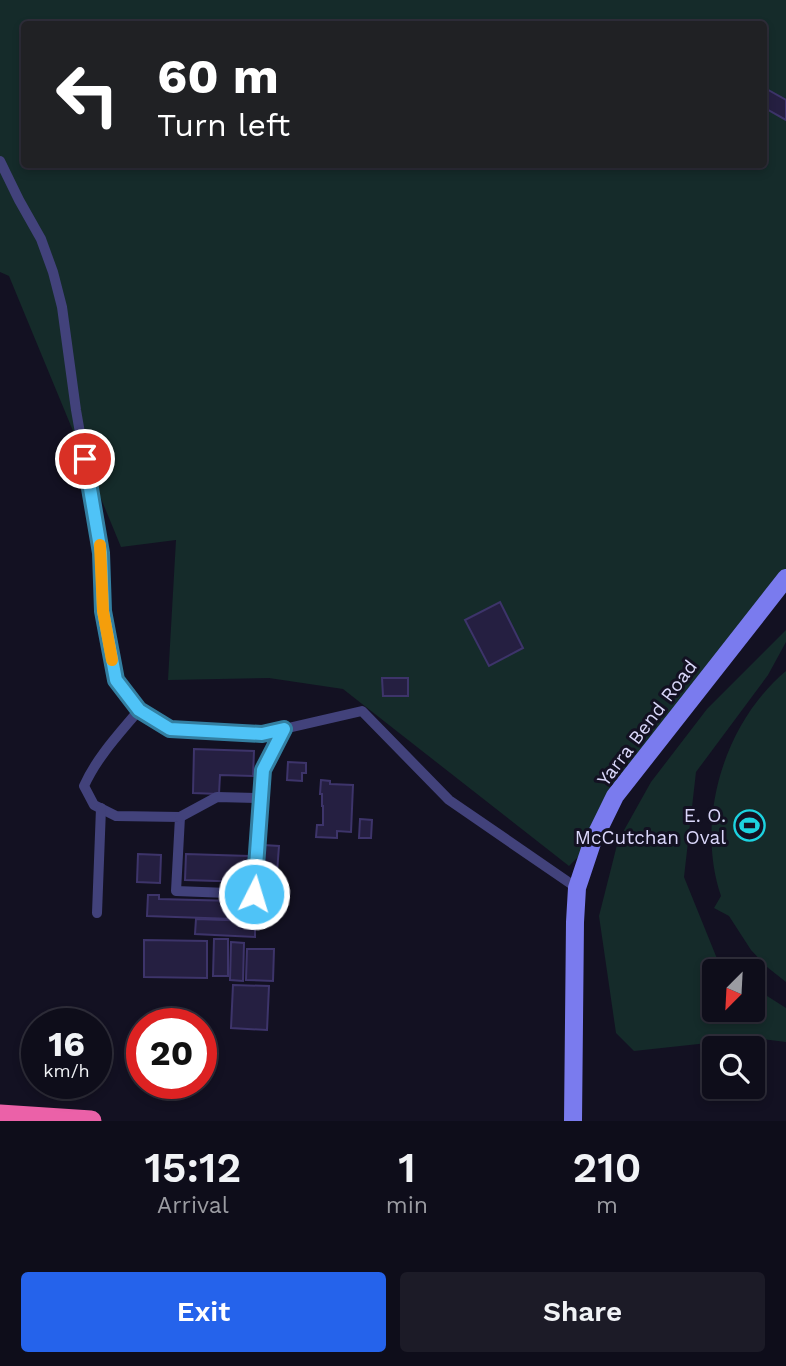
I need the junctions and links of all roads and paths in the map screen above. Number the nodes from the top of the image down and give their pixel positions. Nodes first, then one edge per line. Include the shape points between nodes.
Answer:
1 (0, 161) edge
2 (786, 578) edge
3 (139, 710) junction
4 (284, 729) junction
5 (261, 799) junction
6 (101, 808) junction
7 (180, 817) junction
8 (578, 888) junction
9 (97, 913) dead end
10 (0, 1115) edge
11 (91, 1121) edge
12 (573, 1121) edge

1 - 3 lane via 41,239 62,307 101,553 107,634 116,680
2 - 8 street, Yarra Bend Road via 615,796 592,843
3 - 4 lane via 170,729 262,734
3 - 6 lane via 110,744 84,786
4 - 5 lane via 263,770
4 - 8 lane via 362,711 449,800
5 - 7 lane via 217,797
5 - 7 lane via 254,894 176,891
6 - 7 lane via 116,816
6 - 9 lane
8 - 12 street, Yarra Bend Road
10 - 11 highway

